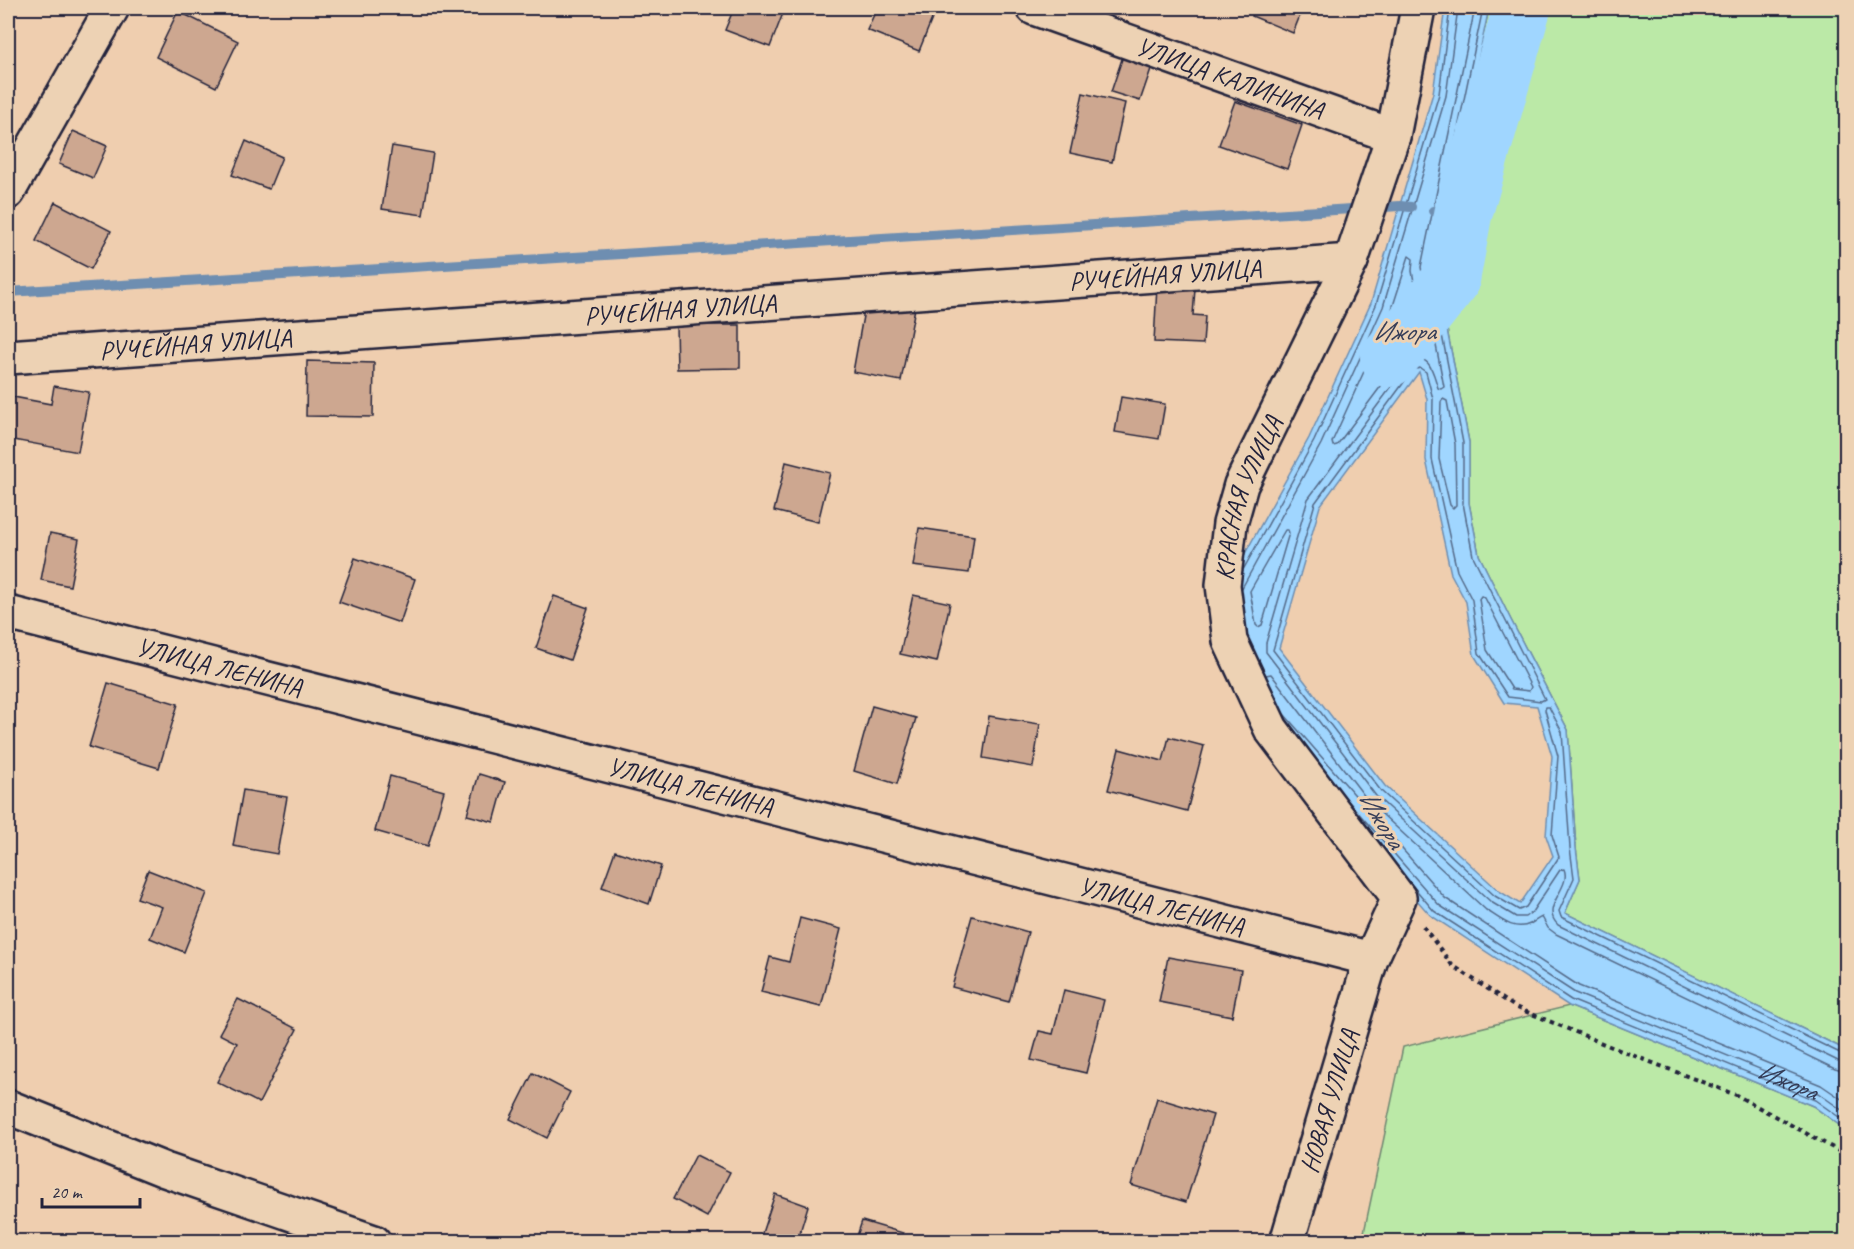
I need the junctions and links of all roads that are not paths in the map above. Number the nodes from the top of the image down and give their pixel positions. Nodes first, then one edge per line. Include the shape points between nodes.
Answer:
1 (112, 8) edge
2 (1034, 8) edge
3 (1418, 8) edge
4 (1393, 136) junction
5 (8, 192) edge
6 (1351, 261) junction
7 (8, 357) edge
8 (8, 613) edge
9 (1371, 959) junction
10 (8, 1107) edge
11 (374, 1242) edge
12 (1287, 1242) edge

1 - 5 street
2 - 4 street, УЛИЦА КАЛИНИНА
3 - 4 street, КРАСНАЯ УЛИЦА
4 - 6 street, КРАСНАЯ УЛИЦА
6 - 7 street, РУЧЕЙНАЯ УЛИЦА
6 - 9 street, КРАСНАЯ УЛИЦА via 1241,485 1230,524 1223,585 1230,641 1271,729 1399,898
8 - 9 street, УЛИЦА ЛЕНИНА
9 - 12 street, НОВАЯ УЛИЦА
10 - 11 street via 165,1170

